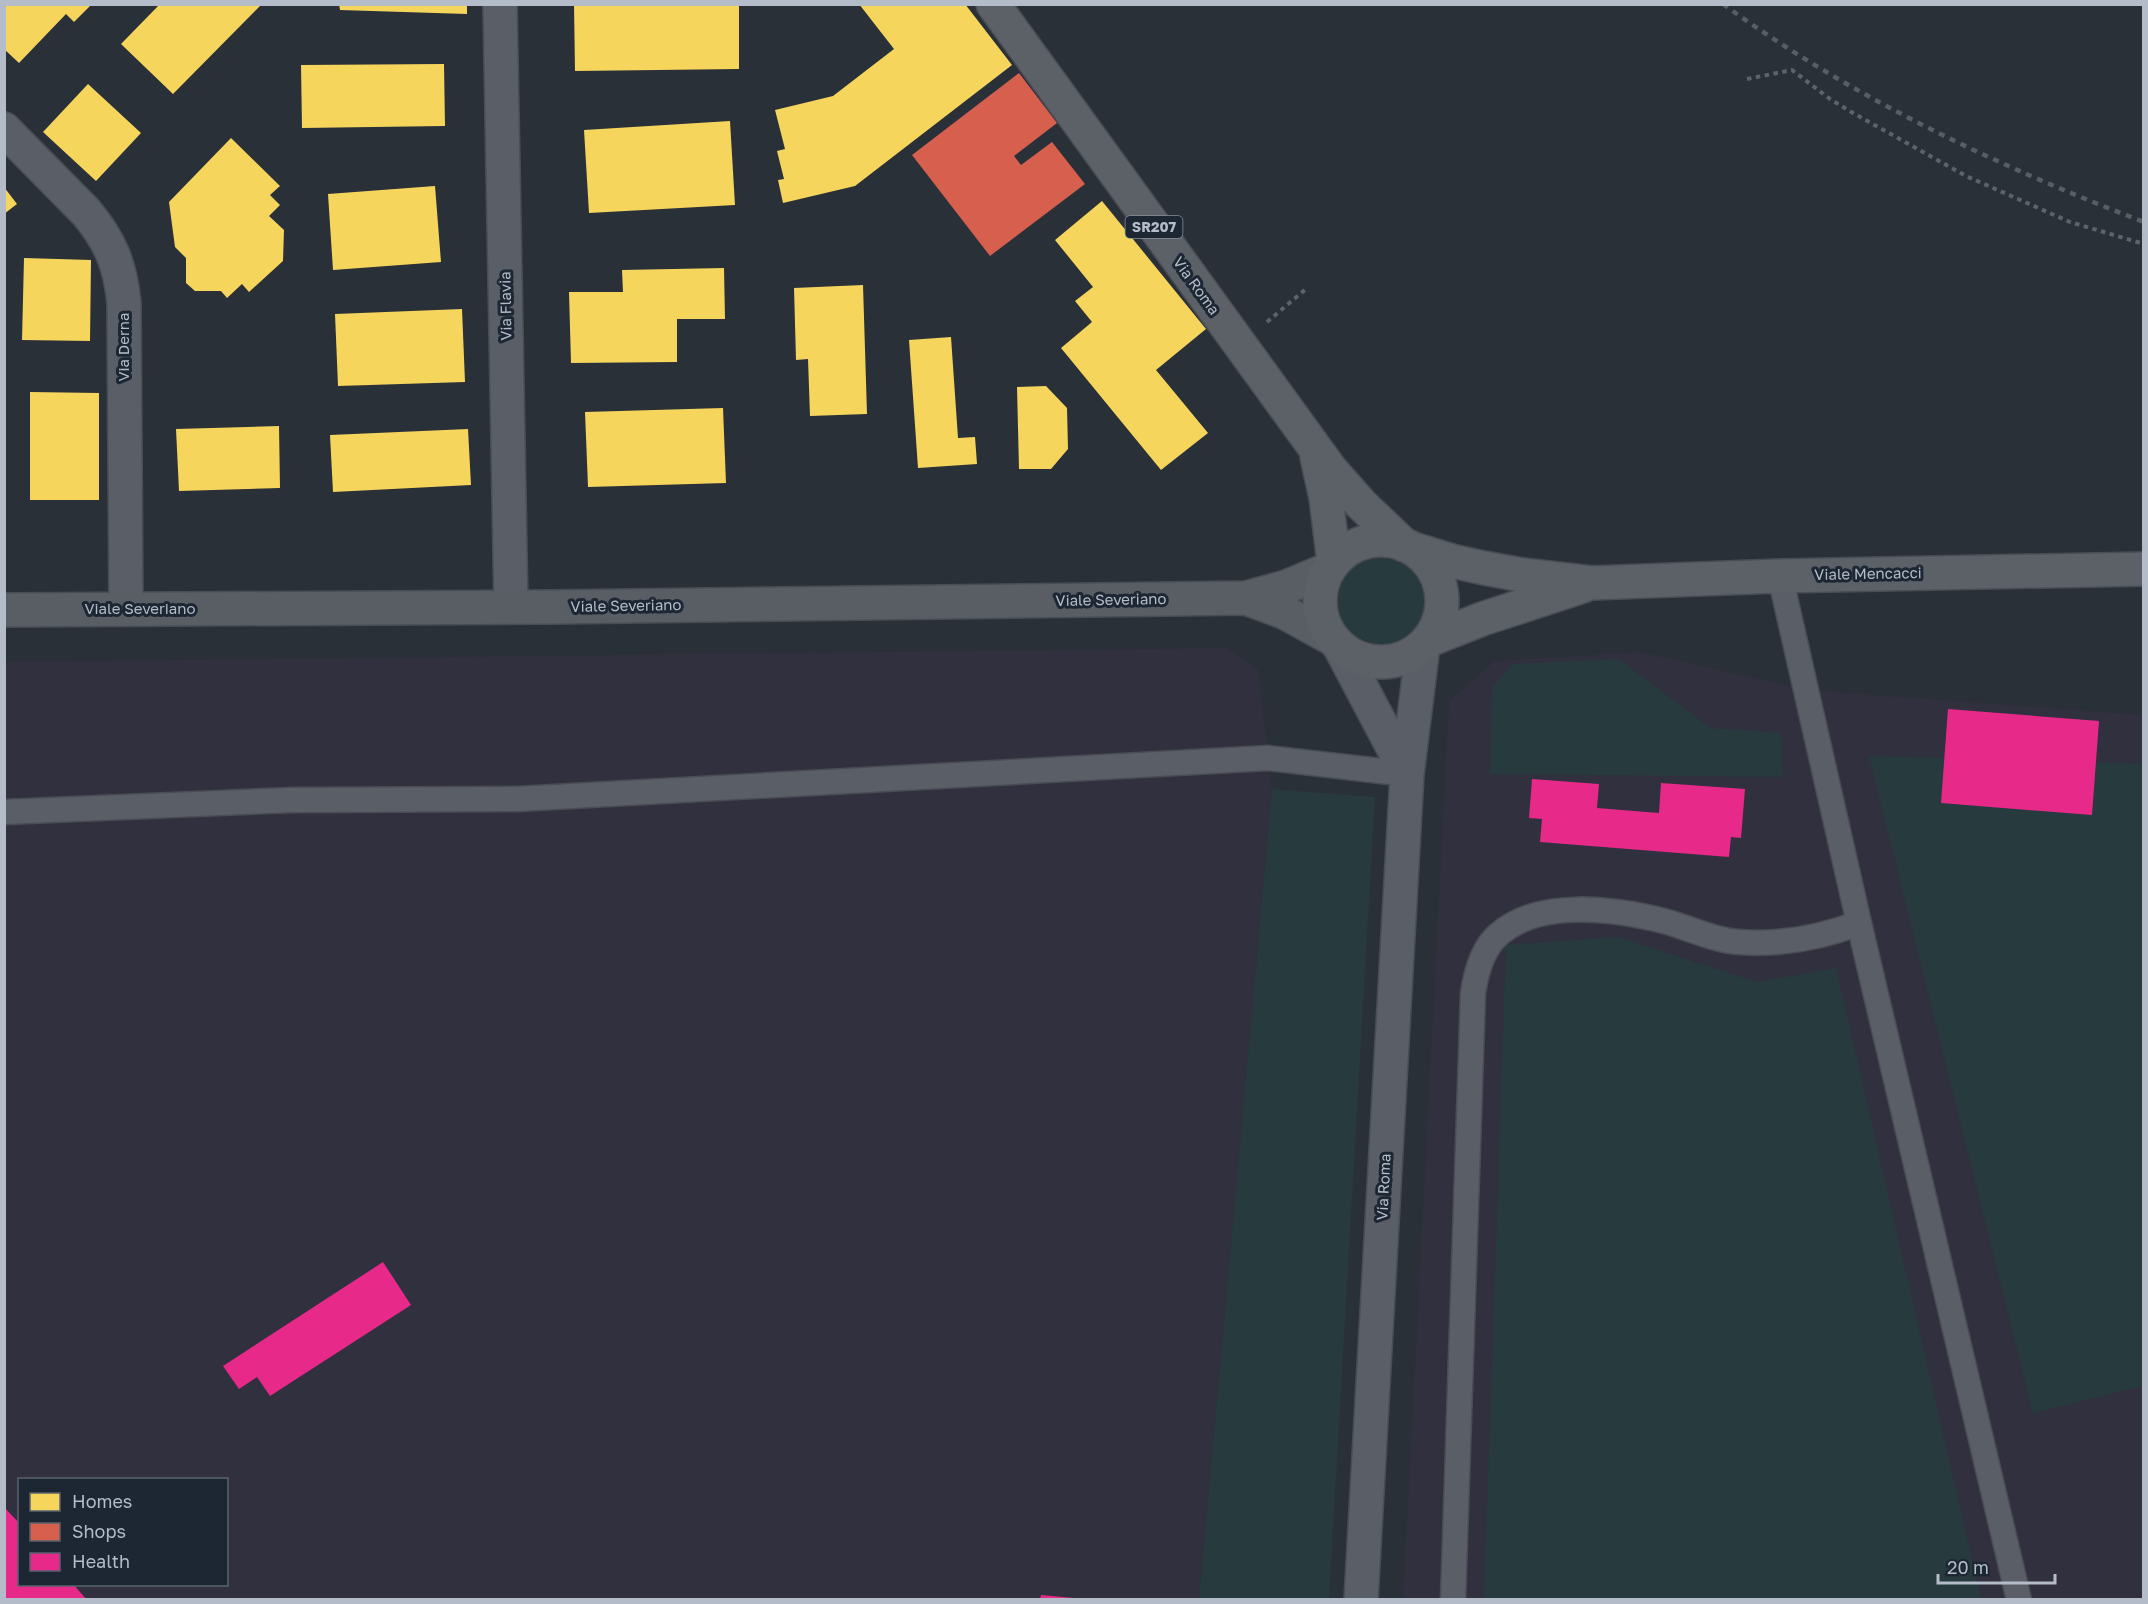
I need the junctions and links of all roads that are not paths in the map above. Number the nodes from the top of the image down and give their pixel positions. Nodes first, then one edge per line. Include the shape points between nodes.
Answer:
1 (500, 4) edge
2 (993, 4) edge
3 (4, 129) edge
4 (1315, 449) junction
5 (1408, 547) junction
6 (1331, 566) junction
7 (2144, 569) edge
8 (1780, 576) junction
9 (1592, 583) junction
10 (1246, 598) junction
11 (512, 607) junction
12 (126, 609) junction
13 (4, 610) edge
14 (1336, 643) junction
15 (1426, 643) junction
16 (1407, 774) junction
17 (4, 812) edge
18 (1859, 923) junction
19 (1361, 1599) edge
20 (1453, 1599) edge
21 (2019, 1599) edge

1 - 11 street, Via Flavia
2 - 4 main road, Via Roma / SR207
3 - 12 street, Via Derna via 98,226 122,278
4 - 5 main road, Via Roma via 1361,504
4 - 6 main road, Via Roma via 1326,498
5 - 6 main road via 1374,540 1345,551
5 - 9 main road, Viale Mencacci via 1484,568
5 - 15 main road via 1428,563 1439,580 1439,621
6 - 10 main road, Viale Severiano via 1286,587
6 - 14 main road via 1321,586 1319,605
7 - 8 main road, Viale Mencacci
8 - 9 main road, Viale Mencacci
8 - 18 lane
9 - 15 main road, Viale Mencacci via 1482,619
10 - 11 main road, Viale Severiano
10 - 14 main road, Viale Severiano via 1284,612
11 - 12 main road, Viale Severiano
12 - 13 main road, Viale Severiano
14 - 15 main road via 1355,657 1373,662 1408,656
14 - 16 street
15 - 16 street, Via Roma
16 - 17 lane via 1268,758 517,800 292,800
16 - 19 street, Via Roma
18 - 20 lane via 1810,939 1755,942 1718,938 1664,921 1615,912 1557,910 1516,923 1497,936 1484,955 1473,993
18 - 21 lane

